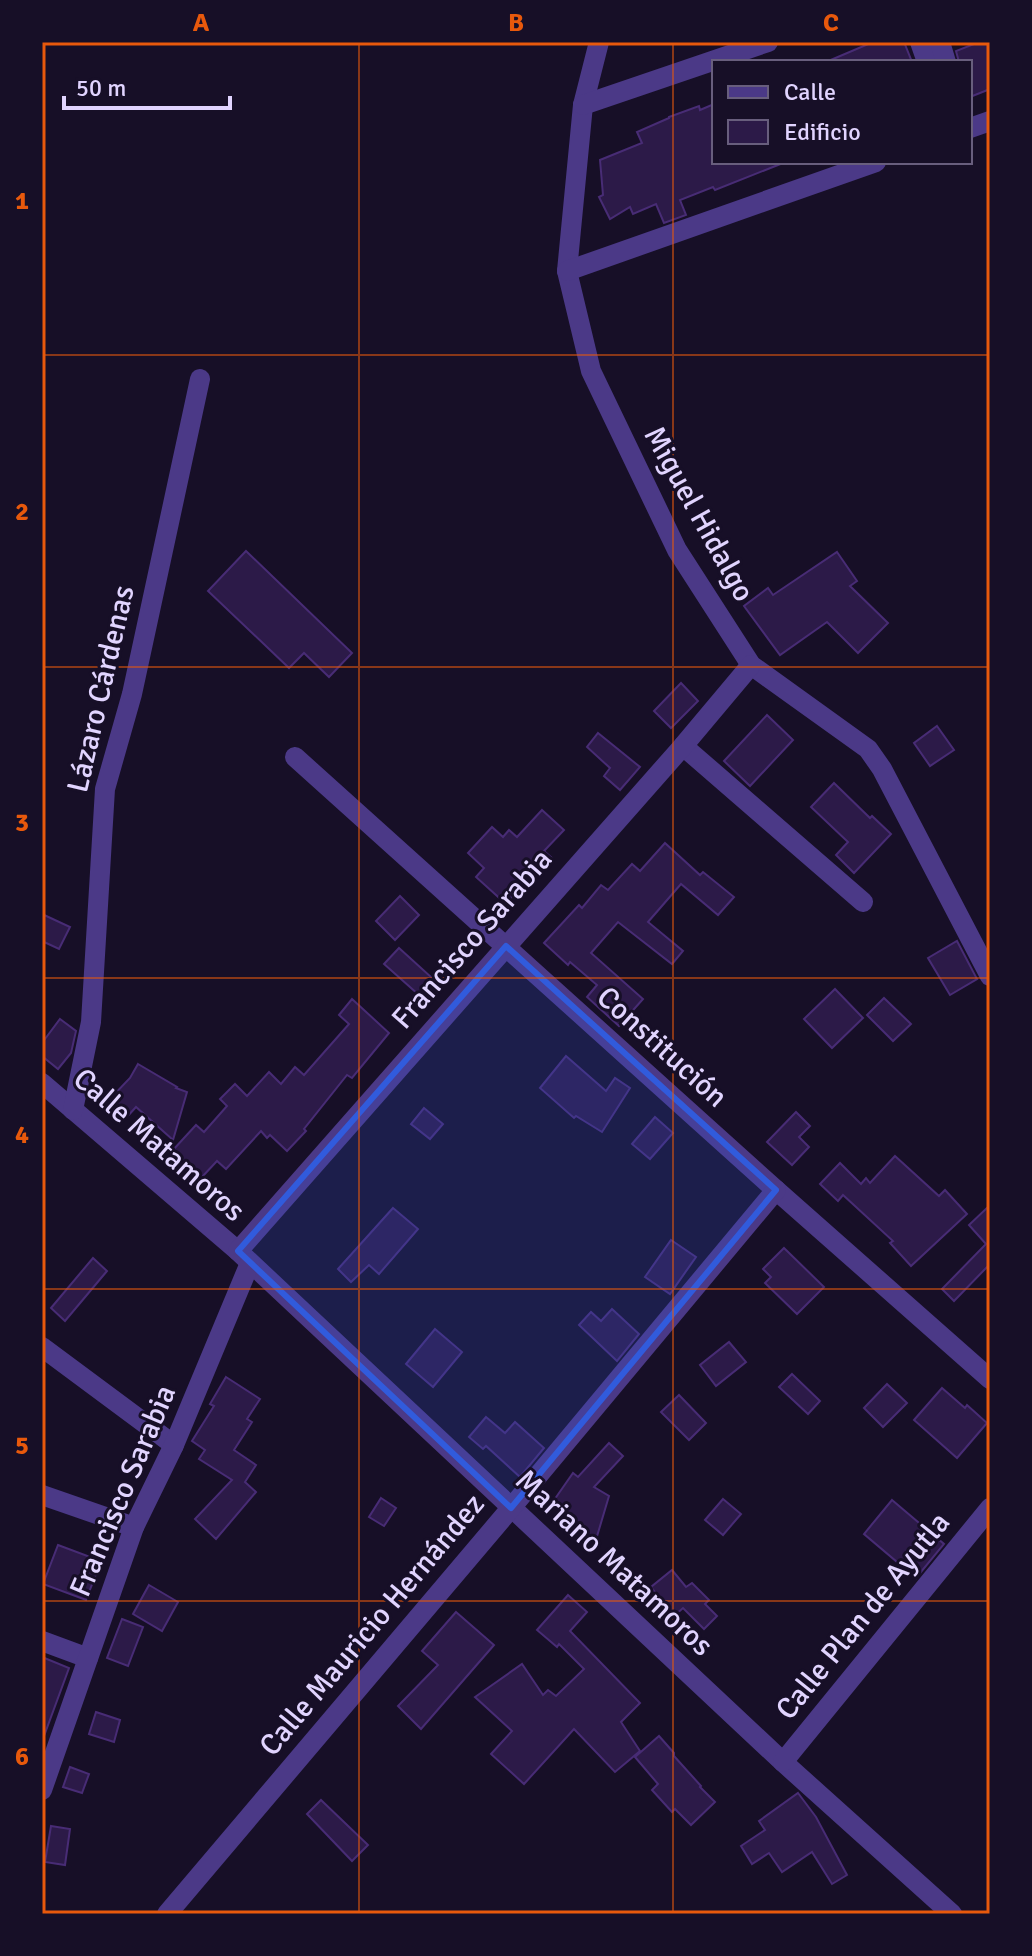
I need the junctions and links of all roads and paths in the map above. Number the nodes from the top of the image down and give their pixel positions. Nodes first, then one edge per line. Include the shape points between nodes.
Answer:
1 (599, 42) edge
2 (768, 42) edge
3 (715, 60) edge
4 (712, 61) edge
5 (583, 105) junction
6 (870, 164) edge
7 (567, 271) junction
8 (200, 379) dead end
9 (751, 665) junction
10 (683, 746) junction
11 (295, 757) dead end
12 (863, 902) dead end
13 (506, 946) junction
14 (990, 976) edge
15 (42, 1083) edge
16 (73, 1110) junction
17 (776, 1190) junction
18 (244, 1257) junction
19 (42, 1347) edge
20 (990, 1379) edge
21 (174, 1445) junction
22 (42, 1495) edge
23 (511, 1508) junction
24 (990, 1508) edge
25 (134, 1527) junction
26 (42, 1641) edge
27 (88, 1658) junction
28 (783, 1762) junction
29 (46, 1765) edge
30 (42, 1790) edge
31 (167, 1914) edge
32 (952, 1914) edge

1 - 5 street, Miguel Hidalgo
2 - 3 street
4 - 5 street
5 - 7 street, Miguel Hidalgo
6 - 7 street
7 - 9 street, Miguel Hidalgo via 591,371 677,550
8 - 16 street, Lázaro Cárdenas via 132,694 105,789 91,1022
9 - 10 street, Francisco Sarabia
9 - 14 street, Miguel Hidalgo via 868,749
10 - 12 street
10 - 13 street, Francisco Sarabia
11 - 13 street, Constitución
13 - 17 street, Constitución
13 - 18 street, Francisco Sarabia
15 - 16 street, Calle Matamoros
16 - 18 street, Calle Matamoros
17 - 20 street, Constitución
17 - 23 street, Calle Mauricio Hernández
18 - 21 street, Francisco Sarabia
18 - 23 street, Mariano Matamoros
19 - 21 street
21 - 25 street, Francisco Sarabia
22 - 25 street
23 - 28 street, Mariano Matamoros
23 - 31 street, Calle Mauricio Hernández
24 - 28 street, Calle Plan de Ayutla
25 - 27 street, Francisco Sarabia
26 - 27 street
27 - 29 street, Francisco Sarabia
28 - 32 street, Mariano Matamoros
29 - 30 street, Francisco Sarabia

